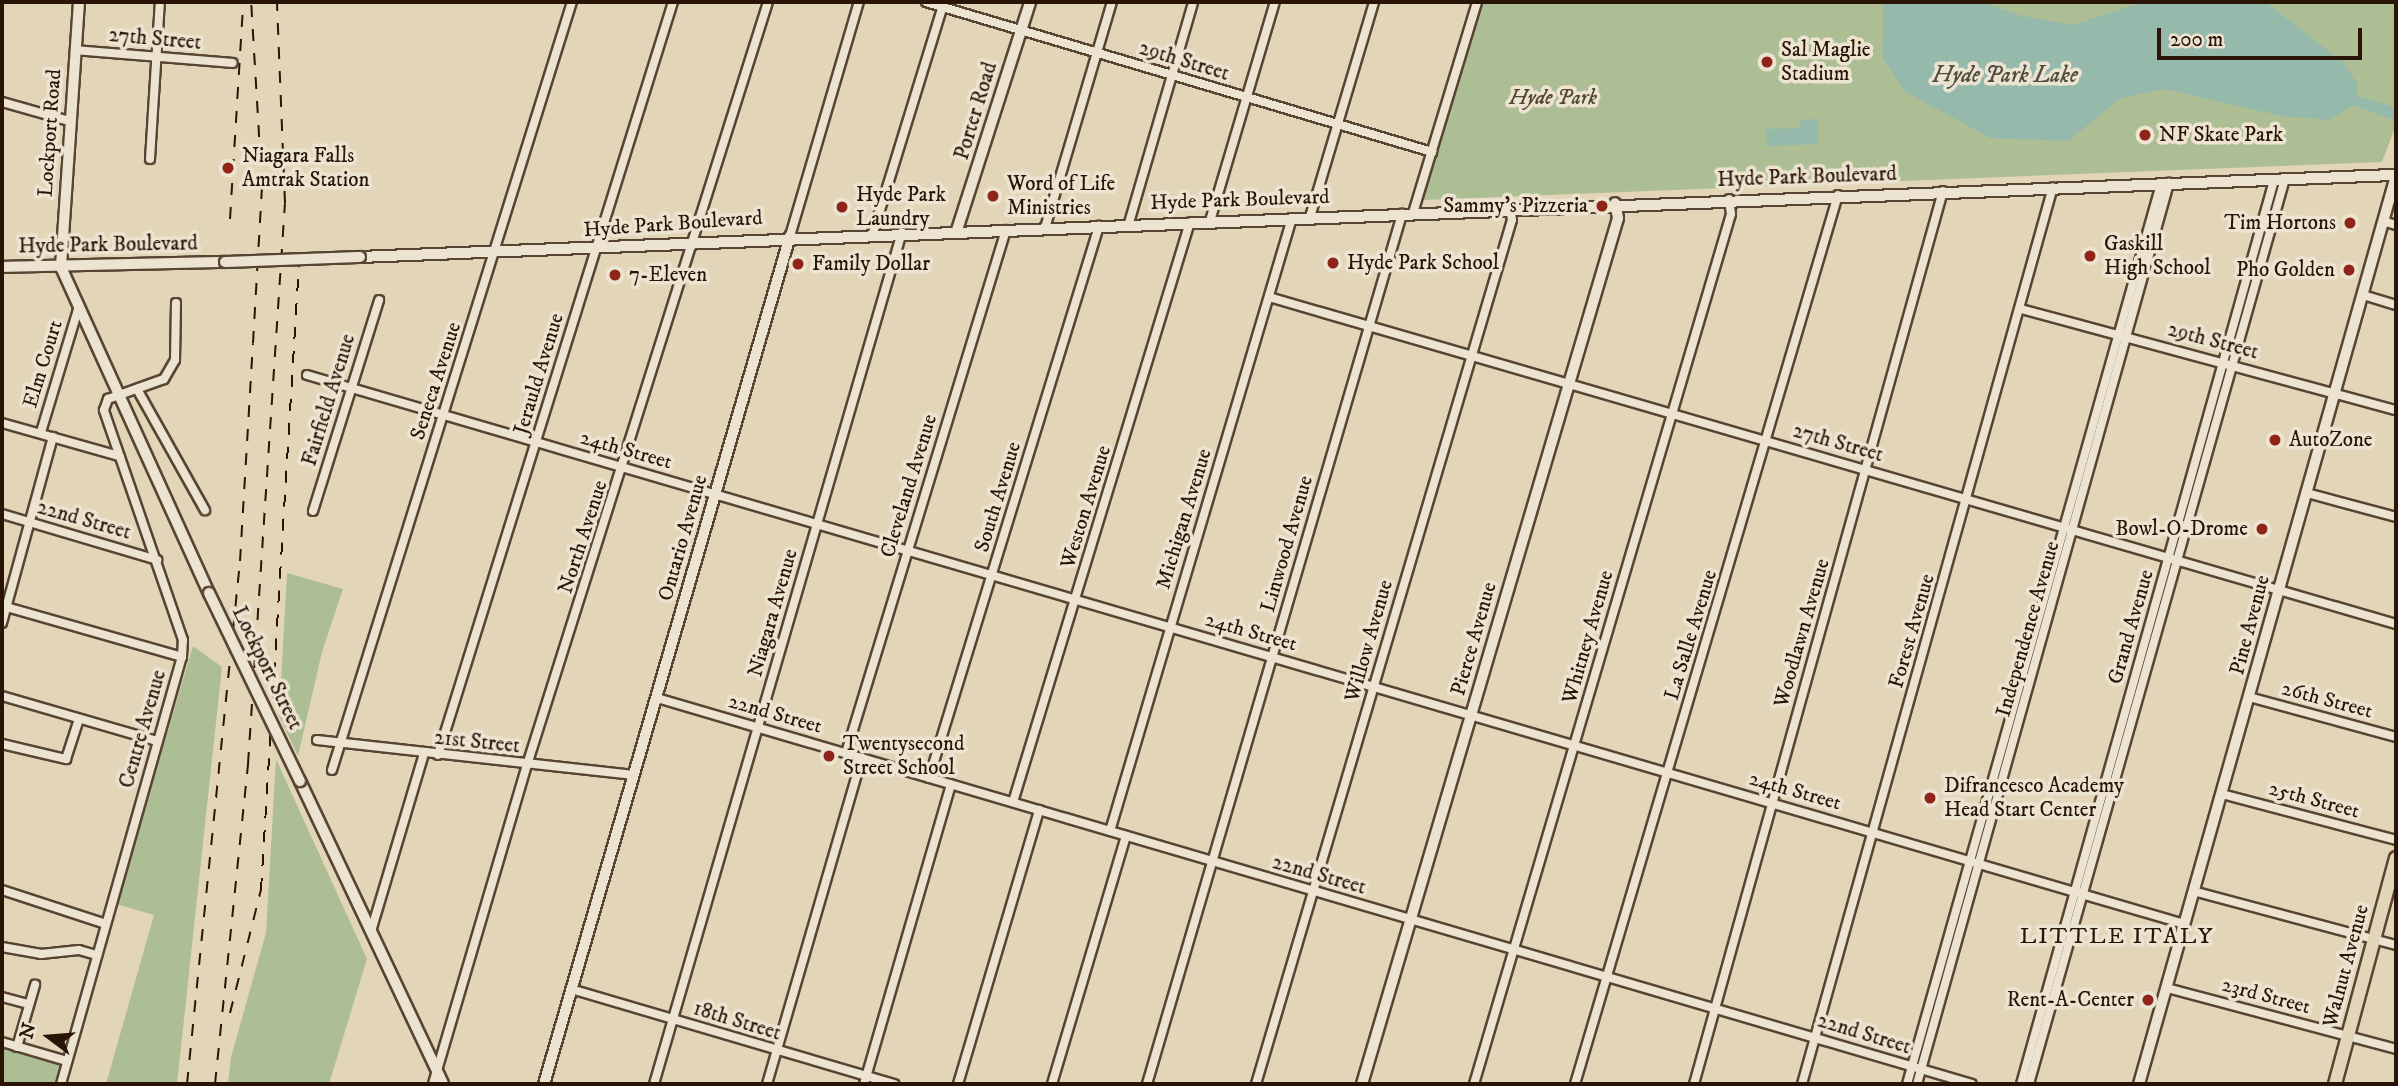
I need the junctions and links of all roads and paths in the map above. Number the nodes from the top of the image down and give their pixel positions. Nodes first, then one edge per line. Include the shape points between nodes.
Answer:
1 (79, 2) edge
2 (160, 2) edge
3 (572, 2) edge
4 (673, 2) edge
5 (768, 2) edge
6 (859, 2) edge
7 (926, 2) edge
8 (1030, 2) edge
9 (1112, 2) edge
10 (1193, 2) edge
11 (1275, 2) edge
12 (1374, 2) edge
13 (1477, 2) edge
14 (943, 4) edge
15 (1021, 31) junction
16 (75, 50) junction
17 (1097, 52) junction
18 (156, 56) junction
19 (232, 63) dead end
20 (1171, 76) junction
21 (1247, 97) junction
22 (2, 102) edge
23 (69, 121) junction
24 (1338, 125) junction
25 (1432, 152) junction
26 (150, 159) dead end
27 (2396, 175) edge
28 (2279, 180) junction
29 (2165, 183) junction
30 (2053, 187) junction
31 (1943, 191) junction
32 (1838, 195) junction
33 (1729, 199) junction
34 (1615, 203) junction
35 (1510, 208) junction
36 (1407, 214) junction
37 (1310, 217) junction
38 (1292, 218) junction
39 (1210, 221) junction
40 (1190, 222) junction
41 (2383, 222) junction
42 (1129, 223) junction
43 (2396, 225) edge
44 (1099, 226) junction
45 (1045, 228) junction
46 (957, 230) junction
47 (1006, 230) junction
48 (902, 232) junction
49 (873, 233) junction
50 (790, 236) junction
51 (694, 240) junction
52 (596, 248) junction
53 (495, 254) junction
54 (2, 267) edge
55 (61, 267) junction
56 (2363, 295) junction
57 (1269, 297) junction
58 (379, 300) dead end
59 (176, 303) dead end
60 (2396, 305) edge
61 (79, 306) junction
62 (2021, 309) junction
63 (1370, 324) junction
64 (2123, 338) junction
65 (1472, 354) junction
66 (2228, 365) junction
67 (307, 375) dead end
68 (1570, 383) junction
69 (351, 388) junction
70 (137, 389) junction
71 (2335, 393) junction
72 (120, 395) junction
73 (2396, 410) edge
74 (1673, 412) junction
75 (443, 415) junction
76 (2, 423) edge
77 (41, 432) junction
78 (53, 437) junction
79 (1767, 441) junction
80 (536, 442) junction
81 (119, 456) junction
82 (623, 467) junction
83 (1867, 469) junction
84 (2307, 493) junction
85 (715, 494) junction
86 (1968, 499) junction
87 (205, 510) dead end
88 (313, 511) dead end
89 (2, 514) edge
90 (2396, 517) edge
91 (26, 522) junction
92 (817, 524) junction
93 (2064, 527) junction
94 (2074, 530) junction
95 (908, 550) junction
96 (2173, 559) junction
97 (157, 560) junction
98 (992, 575) junction
99 (2278, 592) junction
100 (1076, 599) junction
101 (4, 606) edge
102 (2, 623) edge
103 (2396, 624) edge
104 (1171, 627) junction
105 (182, 657) junction
106 (1273, 657) junction
107 (1374, 687) junction
108 (2, 696) edge
109 (2249, 697) junction
110 (657, 698) junction
111 (1472, 715) junction
112 (79, 719) junction
113 (757, 728) junction
114 (2396, 737) edge
115 (317, 740) dead end
116 (157, 741) junction
117 (341, 743) junction
118 (2, 744) edge
119 (1574, 745) junction
120 (846, 753) junction
121 (424, 754) junction
122 (438, 755) junction
123 (863, 758) junction
124 (527, 765) junction
125 (332, 770) dead end
126 (1668, 772) junction
127 (634, 775) junction
128 (929, 778) junction
129 (951, 784) junction
130 (2222, 794) junction
131 (1013, 802) junction
132 (1773, 803) junction
133 (1039, 810) junction
134 (1110, 831) junction
135 (1873, 832) junction
136 (1126, 836) junction
137 (2396, 840) edge
138 (2396, 858) edge
139 (1212, 861) junction
140 (1975, 862) junction
141 (2, 890) edge
142 (2193, 891) junction
143 (1314, 892) junction
144 (2079, 892) junction
145 (1411, 919) junction
146 (106, 924) junction
147 (2184, 924) junction
148 (372, 928) junction
149 (2374, 939) junction
150 (2396, 945) edge
151 (2, 947) edge
152 (1514, 949) junction
153 (97, 955) junction
154 (1607, 977) junction
155 (35, 985) dead end
156 (2166, 988) junction
157 (571, 989) junction
158 (2, 997) edge
159 (29, 1004) junction
160 (1715, 1008) junction
161 (674, 1020) junction
162 (2347, 1036) junction
163 (1815, 1038) junction
164 (2, 1042) edge
165 (17, 1046) junction
166 (2396, 1049) edge
167 (777, 1051) junction
168 (67, 1061) junction
169 (1917, 1068) junction
170 (437, 1070) junction
171 (866, 1080) edge
172 (61, 1084) edge
173 (433, 1084) edge
174 (443, 1084) edge
175 (544, 1084) edge
176 (654, 1084) edge
177 (767, 1084) edge
178 (894, 1084) edge
179 (958, 1084) edge
180 (1052, 1084) edge
181 (1147, 1084) edge
182 (1256, 1084) edge
183 (1362, 1084) edge
184 (1474, 1084) edge
185 (1575, 1084) edge
186 (1693, 1084) edge
187 (1802, 1084) edge
188 (1907, 1084) edge
189 (1917, 1084) edge
190 (1972, 1084) edge
191 (2021, 1084) edge
192 (2029, 1084) edge
193 (2139, 1084) edge
194 (2335, 1084) edge

1 - 16 street, Lockport Road
2 - 18 street
3 - 53 street, Seneca Avenue
4 - 52 street, Jerauld Avenue
5 - 51 street, North Avenue
6 - 50 street, Ontario Avenue
7 - 14 street, 29th Street
8 - 15 main road, Porter Road
9 - 17 street
10 - 20 street
11 - 21 street
12 - 24 street
13 - 25 street, Linwood Avenue
14 - 15 street, 29th Street
14 - 49 street
15 - 17 street, 29th Street
15 - 46 main road, Porter Road
16 - 18 street, 27th Street
16 - 23 street, Lockport Road
17 - 20 street, 29th Street
17 - 45 street
18 - 19 street, 27th Street
18 - 26 street
20 - 21 street, 29th Street
20 - 42 street
21 - 24 street, 29th Street
21 - 39 street
22 - 23 street
23 - 55 street, Lockport Road
24 - 25 street, 29th Street
24 - 37 street
25 - 36 street, Linwood Avenue
27 - 28 main road, Hyde Park Boulevard
27 - 41 main road, Pine Avenue
28 - 29 main road, Hyde Park Boulevard
28 - 66 street, Grand Avenue
29 - 30 main road, Hyde Park Boulevard
29 - 64 street, Independence Avenue
30 - 31 main road, Hyde Park Boulevard
30 - 62 street, Forest Avenue
31 - 32 main road, Hyde Park Boulevard
31 - 83 street, Woodlawn Avenue
32 - 33 main road, Hyde Park Boulevard
32 - 79 street, La Salle Avenue
33 - 34 main road, Hyde Park Boulevard
33 - 74 street, Whitney Avenue via 1731,214
34 - 35 main road, Hyde Park Boulevard
34 - 68 street, Pierce Avenue via 1618,218
35 - 36 main road, Hyde Park Boulevard
35 - 65 street, Willow Avenue via 1512,220
36 - 37 main road, Hyde Park Boulevard
36 - 63 street, Linwood Avenue
37 - 38 main road, Hyde Park Boulevard
38 - 39 main road, Hyde Park Boulevard
38 - 57 street, Michigan Avenue
39 - 40 main road, Hyde Park Boulevard
40 - 42 main road, Hyde Park Boulevard
40 - 100 street, Weston Avenue
41 - 43 street
41 - 56 main road, Pine Avenue
42 - 44 main road, Hyde Park Boulevard
44 - 45 main road, Hyde Park Boulevard
44 - 98 street, South Avenue
45 - 47 main road, Hyde Park Boulevard
46 - 47 main road, Hyde Park Boulevard
46 - 48 main road, Hyde Park Boulevard
47 - 95 street, Cleveland Avenue
48 - 49 main road, Hyde Park Boulevard
48 - 92 street, Niagara Avenue
49 - 50 main road, Hyde Park Boulevard
50 - 51 main road, Hyde Park Boulevard
50 - 85 main road, Ontario Avenue
51 - 52 main road, Hyde Park Boulevard
51 - 82 street, North Avenue
52 - 53 main road, Hyde Park Boulevard
52 - 80 street, Jerauld Avenue
53 - 55 main road, Hyde Park Boulevard, bridge
53 - 75 street, Seneca Avenue
54 - 55 main road, Hyde Park Boulevard
55 - 61 street, Lockport Street
56 - 60 street
56 - 71 main road, Pine Avenue
57 - 63 street, 27th Street
57 - 104 street, Michigan Avenue
58 - 69 street, Fairfield Avenue
59 - 70 street via 175,360 164,379
61 - 72 street, Lockport Street
61 - 77 street, Elm Court
62 - 64 street, 29th Street
62 - 86 street, Forest Avenue
63 - 65 street, 27th Street
63 - 106 street, Linwood Avenue
64 - 66 street, 29th Street
64 - 93 street, Independence Avenue
64 - 94 street, Independence Avenue
65 - 68 street, 27th Street
65 - 107 street, Willow Avenue
66 - 71 street, 29th Street
66 - 96 street, Grand Avenue
67 - 69 street, 24th Street
68 - 74 street, 27th Street
68 - 111 street, Pierce Avenue
69 - 75 street, 24th Street
69 - 88 street, Fairfield Avenue
70 - 72 street
70 - 87 street
71 - 73 street, 29th Street
71 - 84 main road, Pine Avenue
72 - 81 street, Centre Avenue via 108,399 104,410
72 - 148 street, Lockport Street, bridge via 209,593
74 - 79 street, 27th Street
74 - 119 street, Whitney Avenue
75 - 80 street, 24th Street
75 - 117 street, Seneca Avenue
76 - 77 street
77 - 78 street
78 - 81 street
78 - 91 street
79 - 83 street, 27th Street
79 - 126 street, La Salle Avenue
80 - 82 street, 24th Street
80 - 122 street, Jerauld Avenue
81 - 97 street, Centre Avenue
82 - 85 street, 24th Street
82 - 124 street, North Avenue
83 - 86 street, 27th Street
83 - 132 street, Woodlawn Avenue
84 - 90 street
84 - 99 main road, Pine Avenue
85 - 92 street, 24th Street
85 - 110 main road, Ontario Avenue
86 - 93 street, 27th Street
86 - 135 street, Forest Avenue
89 - 91 street, 22nd Street
91 - 97 street, 22nd Street
91 - 101 street
92 - 95 street, 24th Street
92 - 113 street, Niagara Avenue
93 - 94 street, 27th Street
93 - 140 street, Independence Avenue
94 - 96 street, 27th Street
94 - 140 street, Independence Avenue
95 - 98 street, 24th Street
95 - 120 street, Cleveland Avenue
96 - 99 street, 27th Street
96 - 144 street, Grand Avenue
97 - 105 street, Centre Avenue via 183,640
98 - 100 street, 24th Street
98 - 128 street, South Avenue
99 - 103 street, 27th Street
99 - 109 main road, Pine Avenue
100 - 104 street, 24th Street
100 - 131 street, Weston Avenue
101 - 102 street
101 - 105 street
104 - 106 street, 24th Street
104 - 134 street, Michigan Avenue
105 - 116 street, Centre Avenue
106 - 107 street, 24th Street
106 - 139 street, Linwood Avenue
107 - 111 street, 24th Street
107 - 143 street, Willow Avenue
108 - 112 street
109 - 114 street, 26th Street
109 - 130 main road, Pine Avenue
110 - 113 street, 22nd Street
110 - 127 main road, Ontario Avenue
111 - 119 street, 24th Street
111 - 145 street, Pierce Avenue
112 - 116 street
112 - 118 street via 66,759
113 - 120 street, 22nd Street
113 - 161 street, Niagara Avenue
115 - 117 street, 21st Street
116 - 146 street, Centre Avenue
117 - 121 street, 21st Street
117 - 125 street, Seneca Avenue
119 - 126 street, 24th Street
119 - 152 street, Whitney Avenue
120 - 123 street, 22nd Street
121 - 122 street, 21st Street
121 - 148 street
122 - 124 street, 21st Street
123 - 128 street, 22nd Street
123 - 167 street
124 - 127 street, 21st Street
124 - 170 street, North Avenue
126 - 132 street, 24th Street
126 - 154 street, La Salle Avenue
127 - 157 main road, Ontario Avenue
128 - 129 street, 22nd Street
129 - 131 street, 22nd Street
129 - 171 street
130 - 137 street, 25th Street
130 - 142 main road, Pine Avenue
131 - 133 street, 22nd Street
132 - 135 street, 24th Street
132 - 160 street, Woodlawn Avenue
133 - 134 street, 22nd Street
133 - 179 street
134 - 136 street, 22nd Street
135 - 140 street, 24th Street
135 - 163 street, Forest Avenue
136 - 139 street, 22nd Street
136 - 180 street
138 - 149 main road, Walnut Avenue
139 - 143 street, 22nd Street
139 - 181 street, Linwood Avenue
140 - 144 street, 24th Street
140 - 169 street, Independence Avenue
141 - 146 street
142 - 147 main road, Pine Avenue
142 - 149 street
143 - 145 street, 22nd Street
143 - 182 street, Willow Avenue
144 - 147 street, 24th Street
144 - 191 street
144 - 192 street
145 - 152 street, 22nd Street
145 - 183 street, Pierce Avenue
146 - 153 street, Centre Avenue
147 - 156 main road, Pine Avenue
148 - 170 street, Lockport Street
149 - 150 street
149 - 162 main road, Walnut Avenue
151 - 153 street via 41,954 79,950
152 - 154 street, 22nd Street
152 - 184 street, Whitney Avenue
153 - 168 street, Centre Avenue
154 - 160 street, 22nd Street
154 - 185 street, La Salle Avenue
155 - 159 street
156 - 162 street, 23rd Street
156 - 193 main road, Pine Avenue
157 - 161 street, 18th Street
157 - 175 main road, Ontario Avenue
158 - 159 street
159 - 165 street
160 - 163 street, 22nd Street
160 - 186 street, Woodlawn Avenue
161 - 167 street, 18th Street
161 - 176 street, Niagara Avenue
162 - 166 street, 23rd Street
162 - 194 main road, Walnut Avenue
163 - 169 street, 22nd Street
163 - 187 street, Forest Avenue
164 - 165 street
165 - 168 street
167 - 171 street, 18th Street
167 - 177 street
168 - 172 street, Centre Avenue
169 - 188 street, Independence Avenue
169 - 189 street, Independence Avenue
169 - 190 street, 22nd Street
170 - 173 street, North Avenue
170 - 174 street, Lockport Street
171 - 178 street, 18th Street

